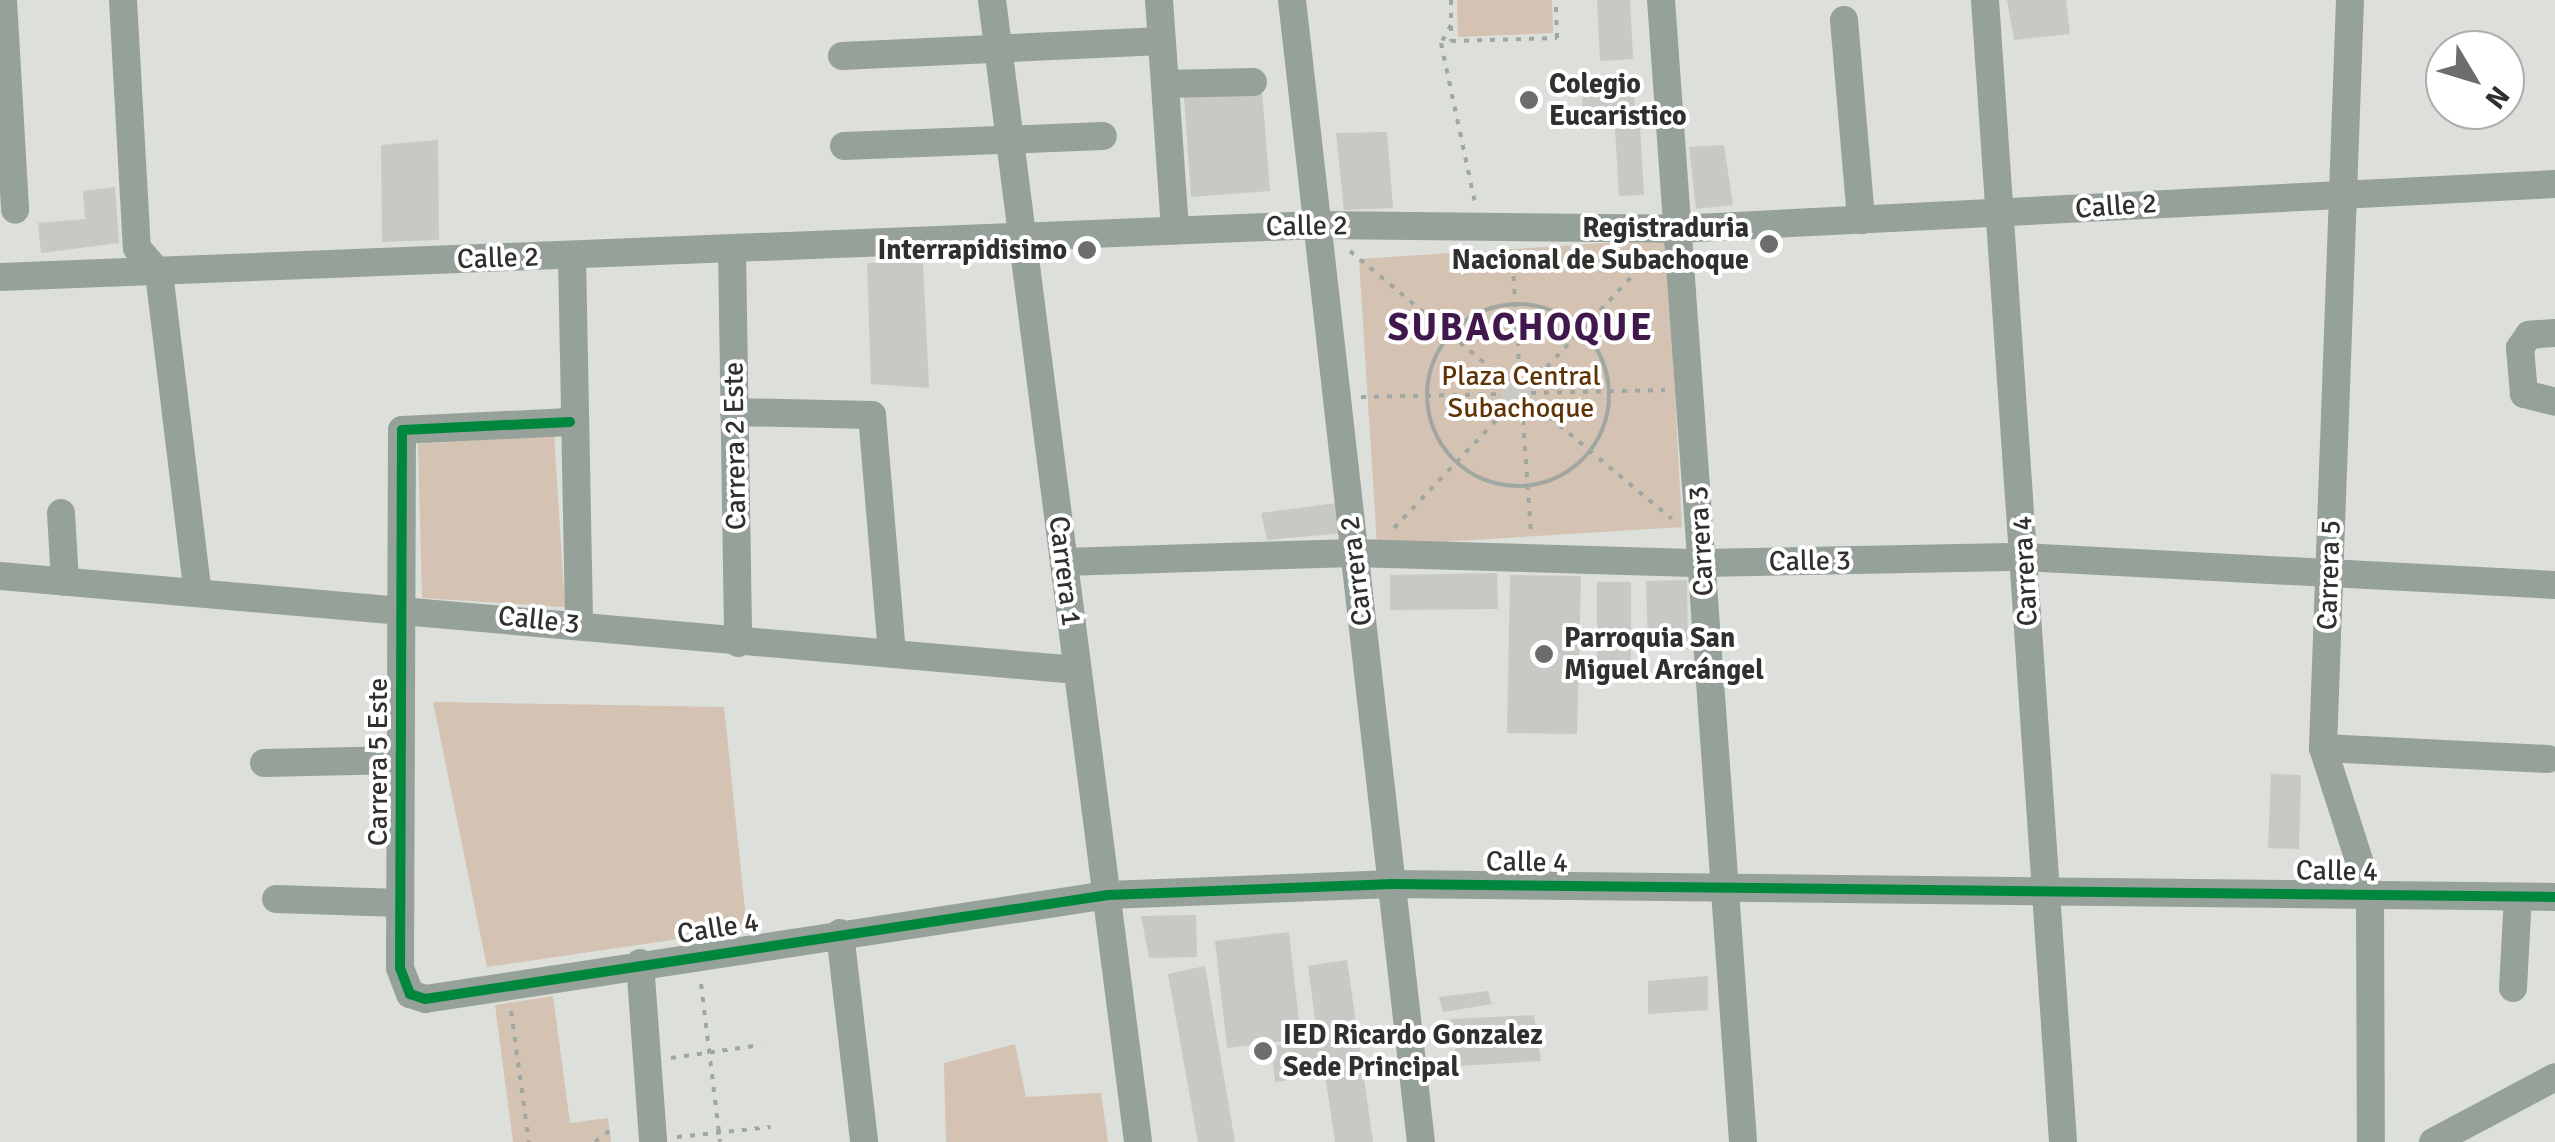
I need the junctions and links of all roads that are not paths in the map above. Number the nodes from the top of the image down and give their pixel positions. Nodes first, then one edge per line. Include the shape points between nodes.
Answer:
1 (3, 0) edge
2 (123, 0) edge
3 (992, 0) edge
4 (1160, 0) edge
5 (1292, 0) edge
6 (1660, 0) edge
7 (1985, 0) edge
8 (2350, 0) edge
9 (1844, 20) dead end
10 (1162, 42) junction
11 (998, 50) junction
12 (842, 56) dead end
13 (1252, 82) dead end
14 (1165, 84) junction
15 (1103, 136) dead end
16 (1010, 144) junction
17 (844, 146) dead end
18 (2555, 184) edge
19 (2343, 191) junction
20 (15, 210) dead end
21 (2004, 213) junction
22 (1861, 220) junction
23 (1320, 225) junction
24 (1677, 229) junction
25 (1174, 230) junction
26 (1022, 239) junction
27 (732, 249) junction
28 (572, 255) junction
29 (158, 273) junction
30 (0, 277) edge
31 (2555, 333) edge
32 (2555, 402) edge
33 (734, 412) junction
34 (570, 422) junction
35 (61, 513) dead end
36 (1362, 554) junction
37 (1702, 554) junction
38 (2024, 557) junction
39 (1064, 562) junction
40 (2329, 571) junction
41 (0, 576) edge
42 (66, 582) junction
43 (2555, 585) edge
44 (198, 593) junction
45 (400, 606) junction
46 (579, 624) junction
47 (738, 643) junction
48 (892, 652) junction
49 (1077, 670) junction
50 (2323, 748) junction
51 (2548, 759) dead end
52 (400, 760) junction
53 (264, 763) dead end
54 (1393, 884) junction
55 (1725, 886) junction
56 (2042, 889) junction
57 (2370, 894) junction
58 (1108, 896) junction
59 (2518, 897) junction
60 (2555, 898) edge
61 (276, 899) dead end
62 (400, 903) junction
63 (840, 932) junction
64 (640, 963) junction
65 (2513, 988) dead end
66 (508, 991) joint
67 (2555, 1077) edge
68 (653, 1141) edge
69 (864, 1142) edge
70 (1138, 1142) edge
71 (1421, 1142) edge
72 (1743, 1142) edge
73 (2063, 1142) edge
74 (2372, 1142) edge
75 (2433, 1142) edge

1 - 20 street
2 - 29 street via 137,248
3 - 11 street, Carrera 1
4 - 10 street
5 - 23 street, Carrera 2
6 - 24 street, Carrera 3
7 - 21 street, Carrera 4
8 - 19 street, Carrera 5
9 - 22 street
10 - 11 street
10 - 14 street
11 - 12 street
11 - 16 street, Carrera 1
13 - 14 street
14 - 25 street
15 - 16 street
16 - 17 street
16 - 26 street, Carrera 1
18 - 19 street, Calle 2
19 - 21 street, Calle 2
19 - 40 street, Carrera 5
21 - 22 street, Calle 2
21 - 38 street, Carrera 4
22 - 24 street, Calle 2
23 - 24 street, Calle 2
23 - 25 street, Calle 2
23 - 36 street, Carrera 2
24 - 37 street, Carrera 3
25 - 26 street, Calle 2
26 - 27 street, Calle 2
26 - 39 street, Carrera 1
27 - 28 street, Calle 2
27 - 33 street, Carrera 2 Este
28 - 29 street, Calle 2
28 - 34 street
29 - 30 street, Calle 2
29 - 44 street
31 - 32 street via 2529,335 2520,348 2524,394
33 - 47 street, Carrera 2 Este
33 - 48 street via 872,415
34 - 45 street, Carrera 5 Este via 402,430
34 - 46 street
35 - 42 street
36 - 37 street, Calle 3
36 - 39 street, Calle 3
36 - 54 street, Carrera 2
37 - 38 street, Calle 3
37 - 55 street, Carrera 3
38 - 40 street, Calle 3
38 - 56 street, Carrera 4
39 - 49 street, Carrera 1
40 - 43 street, Calle 3
40 - 50 street, Carrera 5
41 - 42 street, Calle 3
42 - 44 street, Calle 3
44 - 45 street, Calle 3
45 - 46 street, Calle 3
45 - 52 street, Carrera 5 Este
46 - 47 street, Calle 3
47 - 48 street, Calle 3
48 - 49 street, Calle 3
49 - 58 street, Carrera 1
50 - 51 street
50 - 57 street, Carrera 5
52 - 53 street
52 - 62 street, Carrera 5 Este
54 - 55 street, Calle 4
54 - 58 street, Calle 4
54 - 71 street, Carrera 2
55 - 56 street, Calle 4
55 - 72 street, Carrera 3
56 - 57 street, Calle 4
56 - 73 street, Carrera 4
57 - 59 street, Calle 4
57 - 74 street, Carrera 5
58 - 63 street, Calle 4
58 - 70 street, Carrera 1
59 - 60 street, Calle 4
59 - 65 street
61 - 62 street
62 - 66 street, Carrera 5 Este via 401,978 410,994
63 - 64 street, Calle 4
63 - 69 street
64 - 66 street, Calle 4
64 - 68 street
67 - 75 street

